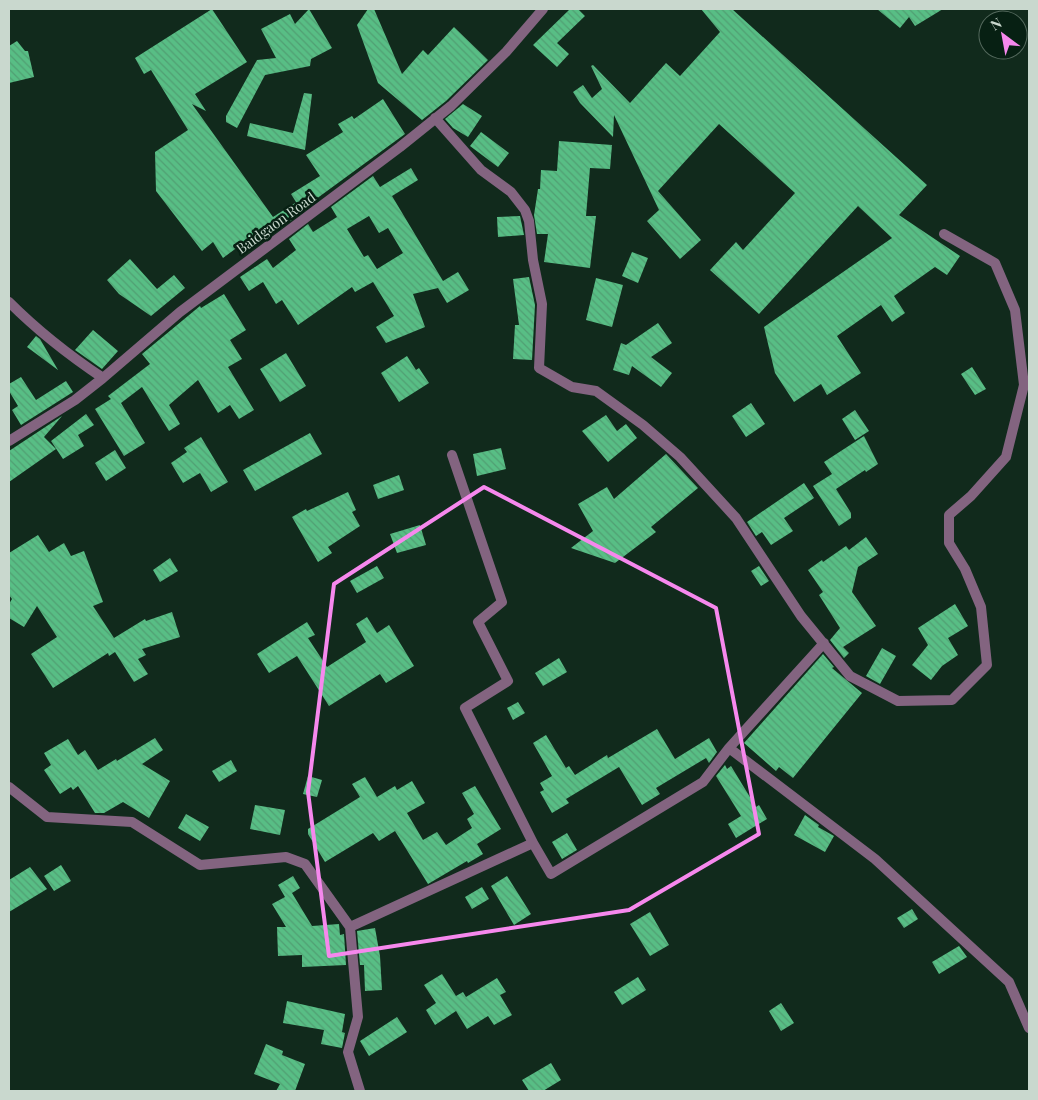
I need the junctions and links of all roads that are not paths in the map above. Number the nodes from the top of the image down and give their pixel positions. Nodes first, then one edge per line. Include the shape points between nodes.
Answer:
1 (543, 9) edge
2 (436, 118) junction
3 (944, 234) dead end
4 (9, 302) edge
5 (103, 378) junction
6 (9, 441) edge
7 (452, 455) dead end
8 (824, 643) junction
9 (729, 748) junction
10 (9, 787) edge
11 (533, 843) junction
12 (350, 928) junction
13 (1029, 1028) edge
14 (360, 1091) edge

1 - 2 street, Baidgaon Road via 506,52
2 - 5 street, Baidgaon Road via 347,189 180,312
2 - 8 street via 481,170 511,192 525,210 542,304 539,368 572,387 596,391 680,457 736,518 801,616
3 - 8 street via 995,262 1015,310 1024,385 1006,457 949,515 949,543 965,569 981,607 987,665 952,700 898,702 850,676
4 - 5 street via 72,357
5 - 6 street, Baidgaon Road via 75,400
7 - 11 street via 502,602 478,622 508,681 465,708
8 - 9 street
9 - 11 street via 702,782 551,874
9 - 13 street via 876,859 1009,982
10 - 12 street via 47,818 132,822 200,865 286,857 305,864
11 - 12 street
12 - 14 street via 358,1016 348,1052

